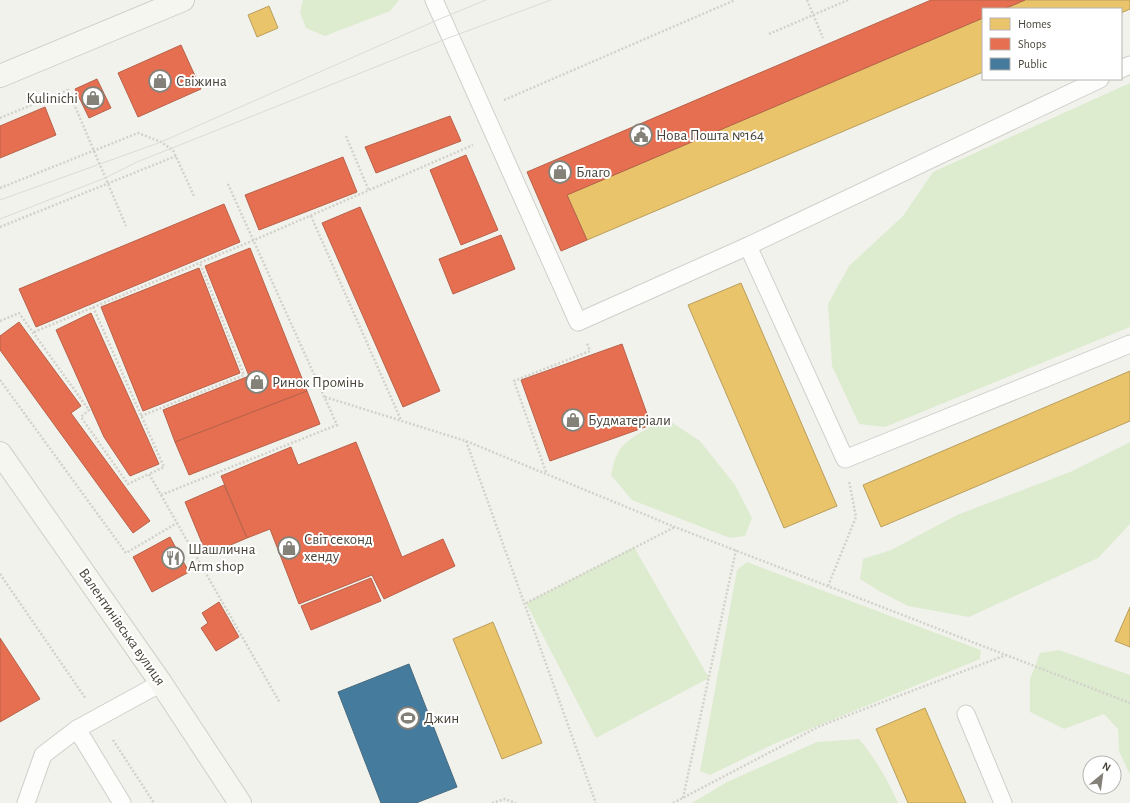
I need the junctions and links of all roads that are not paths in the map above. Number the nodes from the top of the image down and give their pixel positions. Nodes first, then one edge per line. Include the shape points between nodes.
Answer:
1 (183, 0) edge
2 (434, 0) edge
3 (0, 76) edge
4 (1098, 80) edge
5 (748, 246) junction
6 (1130, 344) edge
7 (0, 453) edge
8 (161, 683) junction
9 (966, 714) dead end
10 (77, 729) junction
11 (26, 803) edge
12 (122, 803) edge
13 (240, 803) edge
14 (1003, 803) edge

1 - 3 street
2 - 5 lane via 578,322
4 - 5 lane
5 - 6 lane via 845,459
7 - 8 street, Валентинівська вулиця
8 - 10 lane
8 - 13 street, Валентинівська вулиця
9 - 14 lane
10 - 11 lane via 43,755
10 - 12 lane

